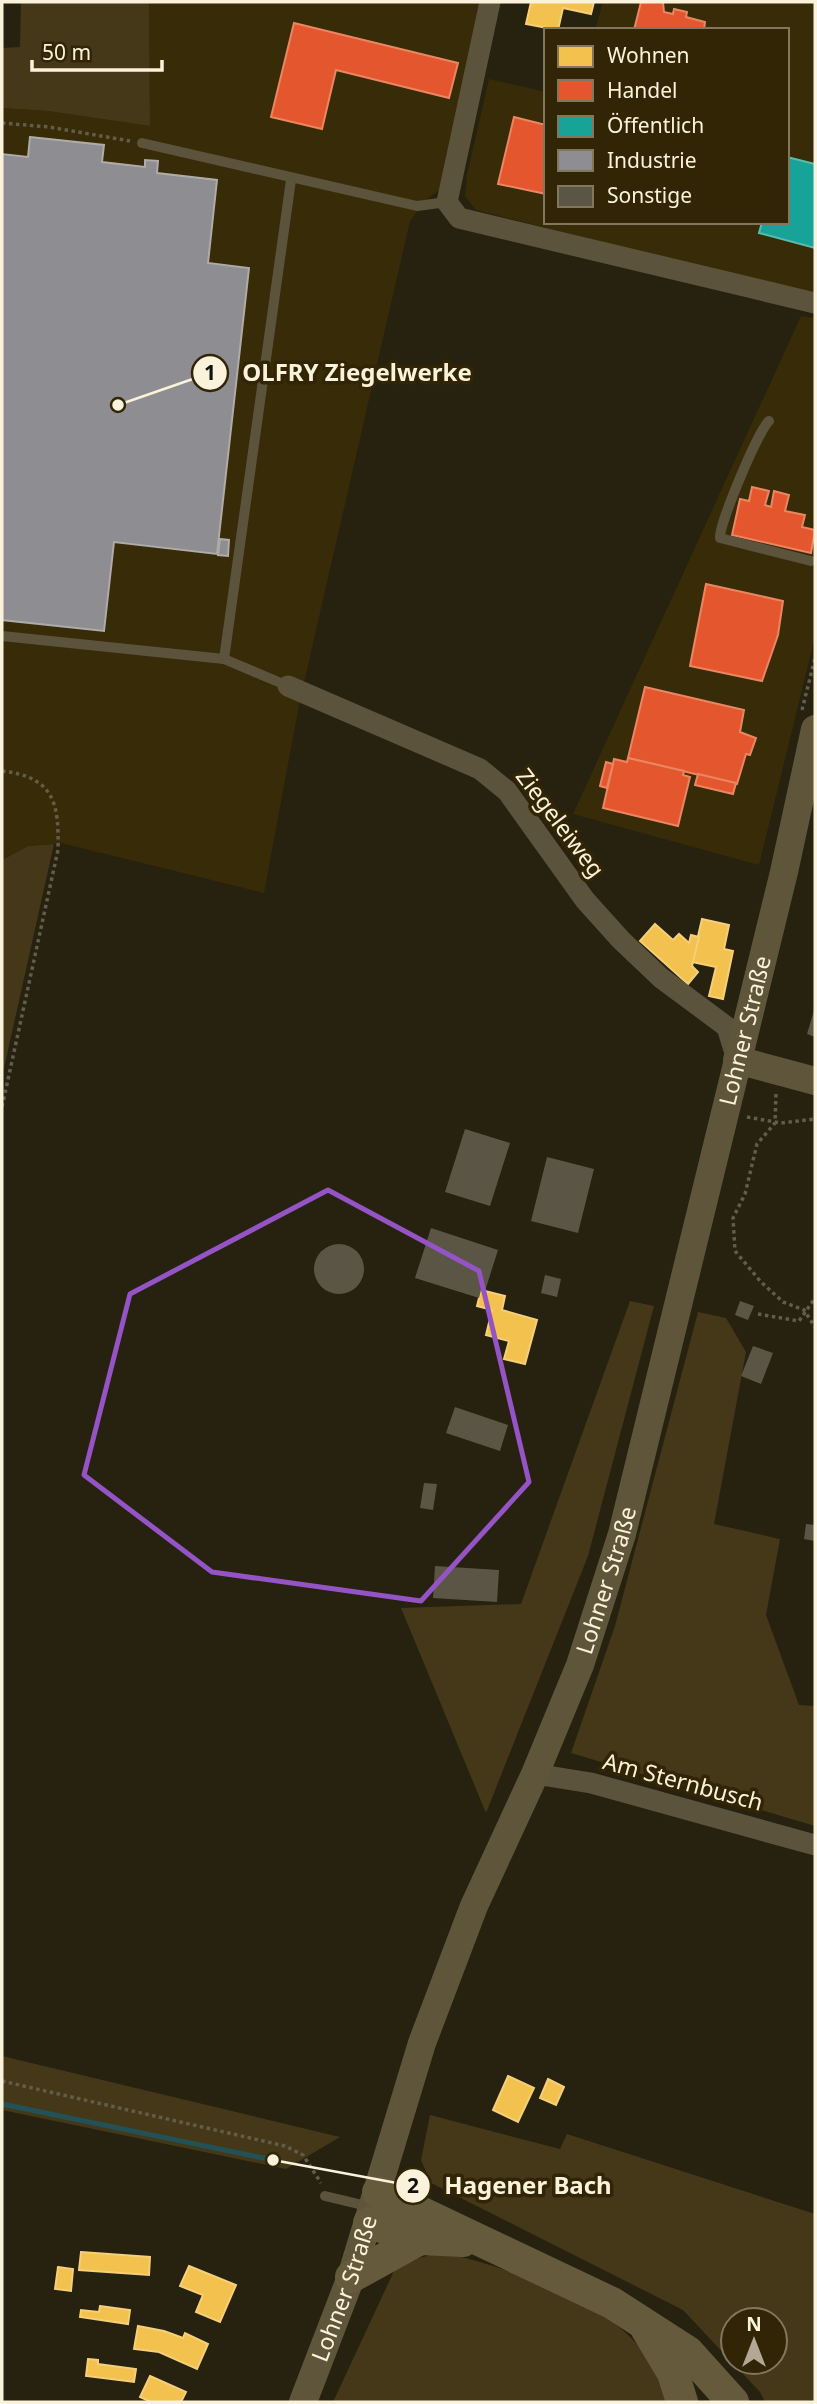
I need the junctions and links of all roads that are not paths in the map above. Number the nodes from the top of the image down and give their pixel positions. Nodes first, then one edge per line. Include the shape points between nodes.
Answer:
1 (490, 2) edge
2 (142, 143) road end
3 (291, 180) junction
4 (447, 202) junction
5 (815, 303) edge
6 (769, 421) dead end
7 (811, 561) dead end
8 (2, 636) edge
9 (223, 659) junction
10 (288, 686) joint
11 (815, 729) edge
12 (737, 1060) junction
13 (815, 1081) edge
14 (535, 1774) junction
15 (815, 1845) edge
16 (325, 2196) road end
17 (374, 2208) junction
18 (420, 2239) junction
19 (478, 2242) junction
20 (351, 2277) junction
21 (644, 2324) junction
22 (303, 2402) edge
23 (682, 2402) edge
24 (733, 2402) edge

1 - 4 street
2 - 3 lane
3 - 4 lane via 416,206
3 - 9 lane
4 - 5 street via 459,218
6 - 7 lane via 720,538
8 - 9 lane
9 - 10 lane
10 - 12 street, Ziegeleiweg via 480,769 507,791 585,900 621,940 661,978 727,1027
11 - 12 main road, Lohner Straße
12 - 13 main road
12 - 14 main road, Lohner Straße via 622,1534 580,1664
14 - 15 street, Am Sternbusch via 591,1783
14 - 17 main road, Lohner Straße via 474,1906 427,2031
16 - 17 lane
17 - 18 main road
17 - 19 main road
17 - 20 main road, Lohner Straße
18 - 19 main road
18 - 20 main road
19 - 21 main road via 572,2282
20 - 22 main road, Lohner Straße
21 - 23 main road via 673,2373
21 - 24 main road via 688,2351

